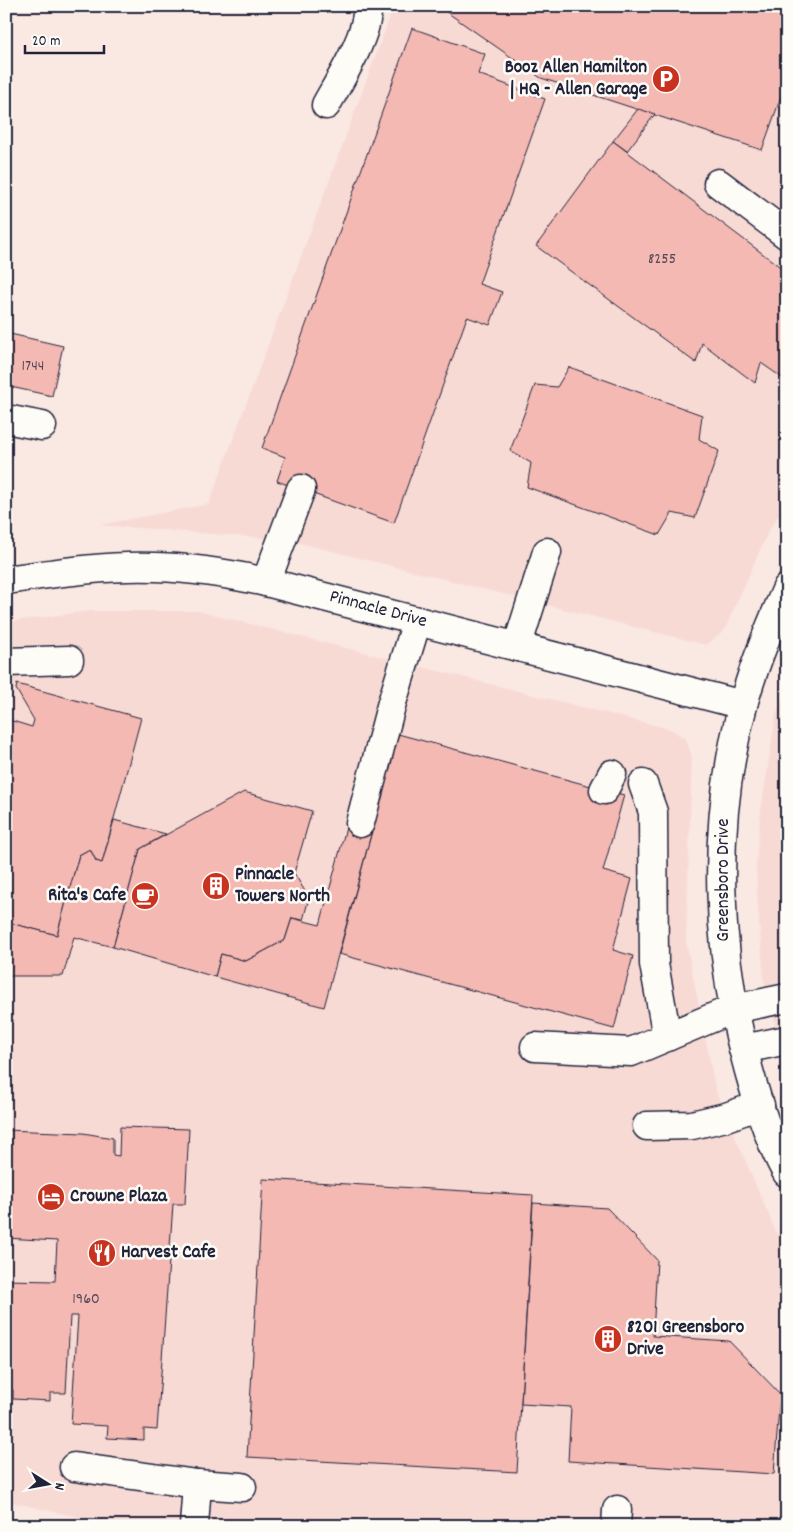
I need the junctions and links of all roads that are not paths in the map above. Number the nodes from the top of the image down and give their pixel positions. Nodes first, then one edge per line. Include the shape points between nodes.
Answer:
1 (366, 6) edge
2 (326, 105) dead end
3 (718, 183) dead end
4 (787, 234) edge
5 (6, 420) edge
6 (42, 426) dead end
7 (301, 489) dead end
8 (547, 552) dead end
9 (6, 580) edge
10 (266, 582) junction
11 (787, 588) edge
12 (417, 621) junction
13 (517, 647) junction
14 (70, 660) dead end
15 (6, 662) edge
16 (743, 705) junction
17 (643, 784) dead end
18 (360, 823) dead end
19 (787, 998) edge
20 (733, 1009) junction
21 (667, 1037) junction
22 (787, 1040) edge
23 (536, 1047) dead end
24 (743, 1049) junction
25 (760, 1104) junction
26 (647, 1126) dead end
27 (787, 1173) edge
28 (74, 1467) dead end
29 (197, 1484) junction
30 (242, 1487) dead end
31 (194, 1526) edge

1 - 2 street via 365,26
3 - 4 street
5 - 6 street
7 - 10 street
8 - 13 street
9 - 10 street, Pinnacle Drive via 92,569 154,566 226,573
10 - 12 street, Pinnacle Drive
11 - 16 street, Greensboro Drive via 764,641
12 - 13 street, Pinnacle Drive
12 - 18 street via 391,706 382,770
13 - 16 street, Pinnacle Drive
14 - 15 street
16 - 20 street, Greensboro Drive via 728,776 723,825 721,889 724,950
17 - 21 street via 653,812 654,964
19 - 20 street
20 - 21 street
20 - 24 street, Greensboro Drive
21 - 23 street via 631,1052
22 - 24 street
24 - 25 street, Greensboro Drive
25 - 26 street via 692,1125
25 - 27 street, Greensboro Drive
28 - 29 street
29 - 30 street
29 - 31 street

